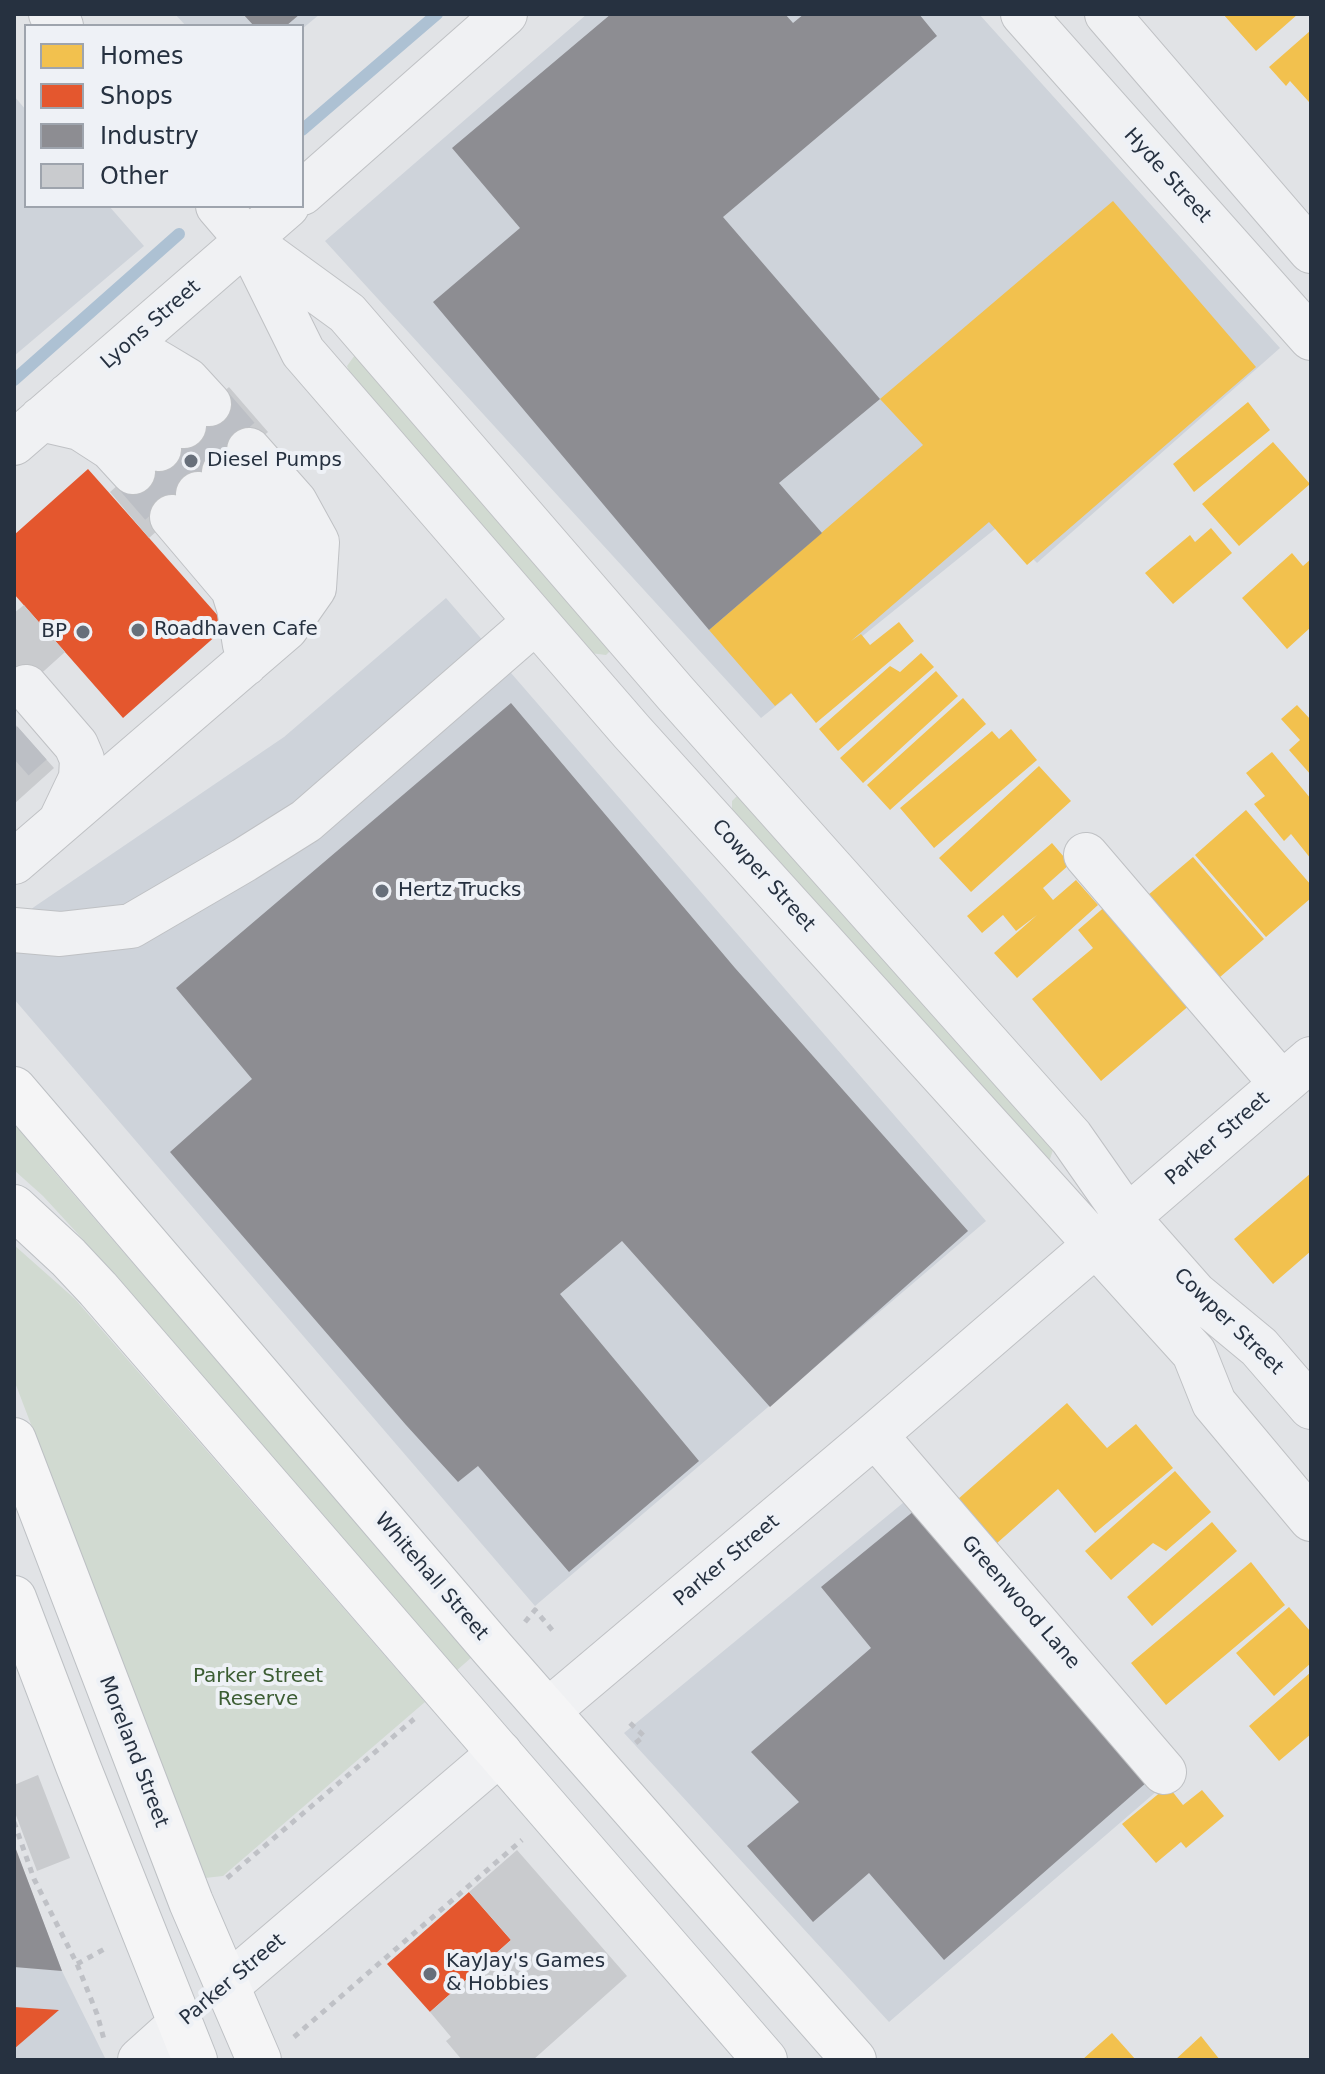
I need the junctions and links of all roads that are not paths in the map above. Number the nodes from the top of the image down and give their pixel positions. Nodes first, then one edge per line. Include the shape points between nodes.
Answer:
1 (505, 14) edge
2 (1023, 14) edge
3 (1107, 14) edge
4 (304, 191) edge
5 (220, 208) edge
6 (285, 208) edge
7 (248, 241) junction
8 (1311, 251) edge
9 (1311, 338) edge
10 (68, 397) edge
11 (536, 621) junction
12 (245, 664) junction
13 (676, 694) junction
14 (28, 707) edge
15 (632, 732) junction
16 (58, 824) junction
17 (1086, 855) dead end
18 (14, 862) edge
19 (14, 930) edge
20 (1296, 1071) edge
21 (14, 1089) edge
22 (14, 1207) edge
23 (1112, 1231) junction
24 (1311, 1407) edge
25 (875, 1435) junction
26 (14, 1440) edge
27 (1305, 1500) edge
28 (14, 1598) edge
29 (549, 1710) junction
30 (500, 1753) junction
31 (1164, 1772) dead end
32 (227, 1986) junction
33 (188, 2042) edge
34 (123, 2054) edge
35 (274, 2054) edge
36 (765, 2060) edge
37 (854, 2060) edge

1 - 4 street
2 - 9 street, Hyde Street
3 - 8 street
5 - 7 street, Cowper Street
6 - 7 street, Lyons Street
7 - 10 street, Lyons Street
7 - 11 street, Cowper Street via 303,352
7 - 13 street, Cowper Street via 347,313
10 - 10 street via 150,358 187,380 171,438 104,404
11 - 15 street, Cowper Street
11 - 19 street via 306,821 244,860 131,926 60,934
12 - 12 street via 245,635 211,483 289,549 294,582 274,624
12 - 16 street
13 - 15 street
13 - 23 street, Cowper Street via 1071,1137
14 - 16 street via 76,745 82,759 81,778
15 - 23 street, Cowper Street
16 - 18 street
17 - 20 street
20 - 23 street, Parker Street
21 - 29 main road, Whitehall Street
22 - 30 main road via 98,1289
23 - 24 street, Cowper Street via 1259,1347
23 - 25 street, Parker Street
23 - 27 street, Cowper Street via 1194,1353 1214,1403
25 - 29 street, Parker Street
25 - 31 street, Greenwood Lane
26 - 32 main road, Moreland Street
28 - 33 main road
29 - 30 main road, Parker Street
29 - 37 main road, Whitehall Street
30 - 32 street, Parker Street
30 - 36 main road
32 - 33 main road, Parker Street
32 - 35 main road, Moreland Street
33 - 34 street, Parker Street

